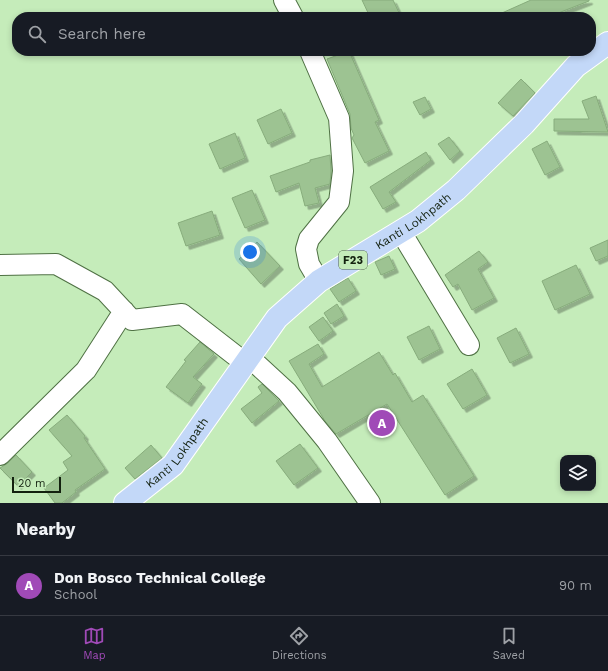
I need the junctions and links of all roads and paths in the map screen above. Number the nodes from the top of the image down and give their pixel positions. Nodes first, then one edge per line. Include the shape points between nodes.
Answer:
1 (284, 0) edge
2 (290, 12) edge
3 (608, 43) edge
4 (596, 52) edge
5 (312, 56) edge
6 (590, 56) edge
7 (401, 232) junction
8 (0, 265) edge
9 (319, 281) junction
10 (124, 311) junction
11 (469, 345) dead end
12 (247, 360) junction
13 (0, 455) edge
14 (124, 503) edge
15 (370, 503) edge

1 - 2 street
3 - 4 main road, Kanti Lokhpath / F23
5 - 9 street via 339,118 343,171 339,202 309,239 306,249 309,264
6 - 7 main road, Kanti Lokhpath / F23 via 576,66 524,124 456,190
7 - 9 main road, Kanti Lokhpath / F23
7 - 11 street
8 - 10 street via 56,264 105,291
9 - 12 main road, Kanti Lokhpath / F23 via 277,318
10 - 12 street via 132,320 182,314
10 - 13 street via 86,370
12 - 14 main road, Kanti Lokhpath / F23 via 173,464
12 - 15 street via 287,392 327,441

